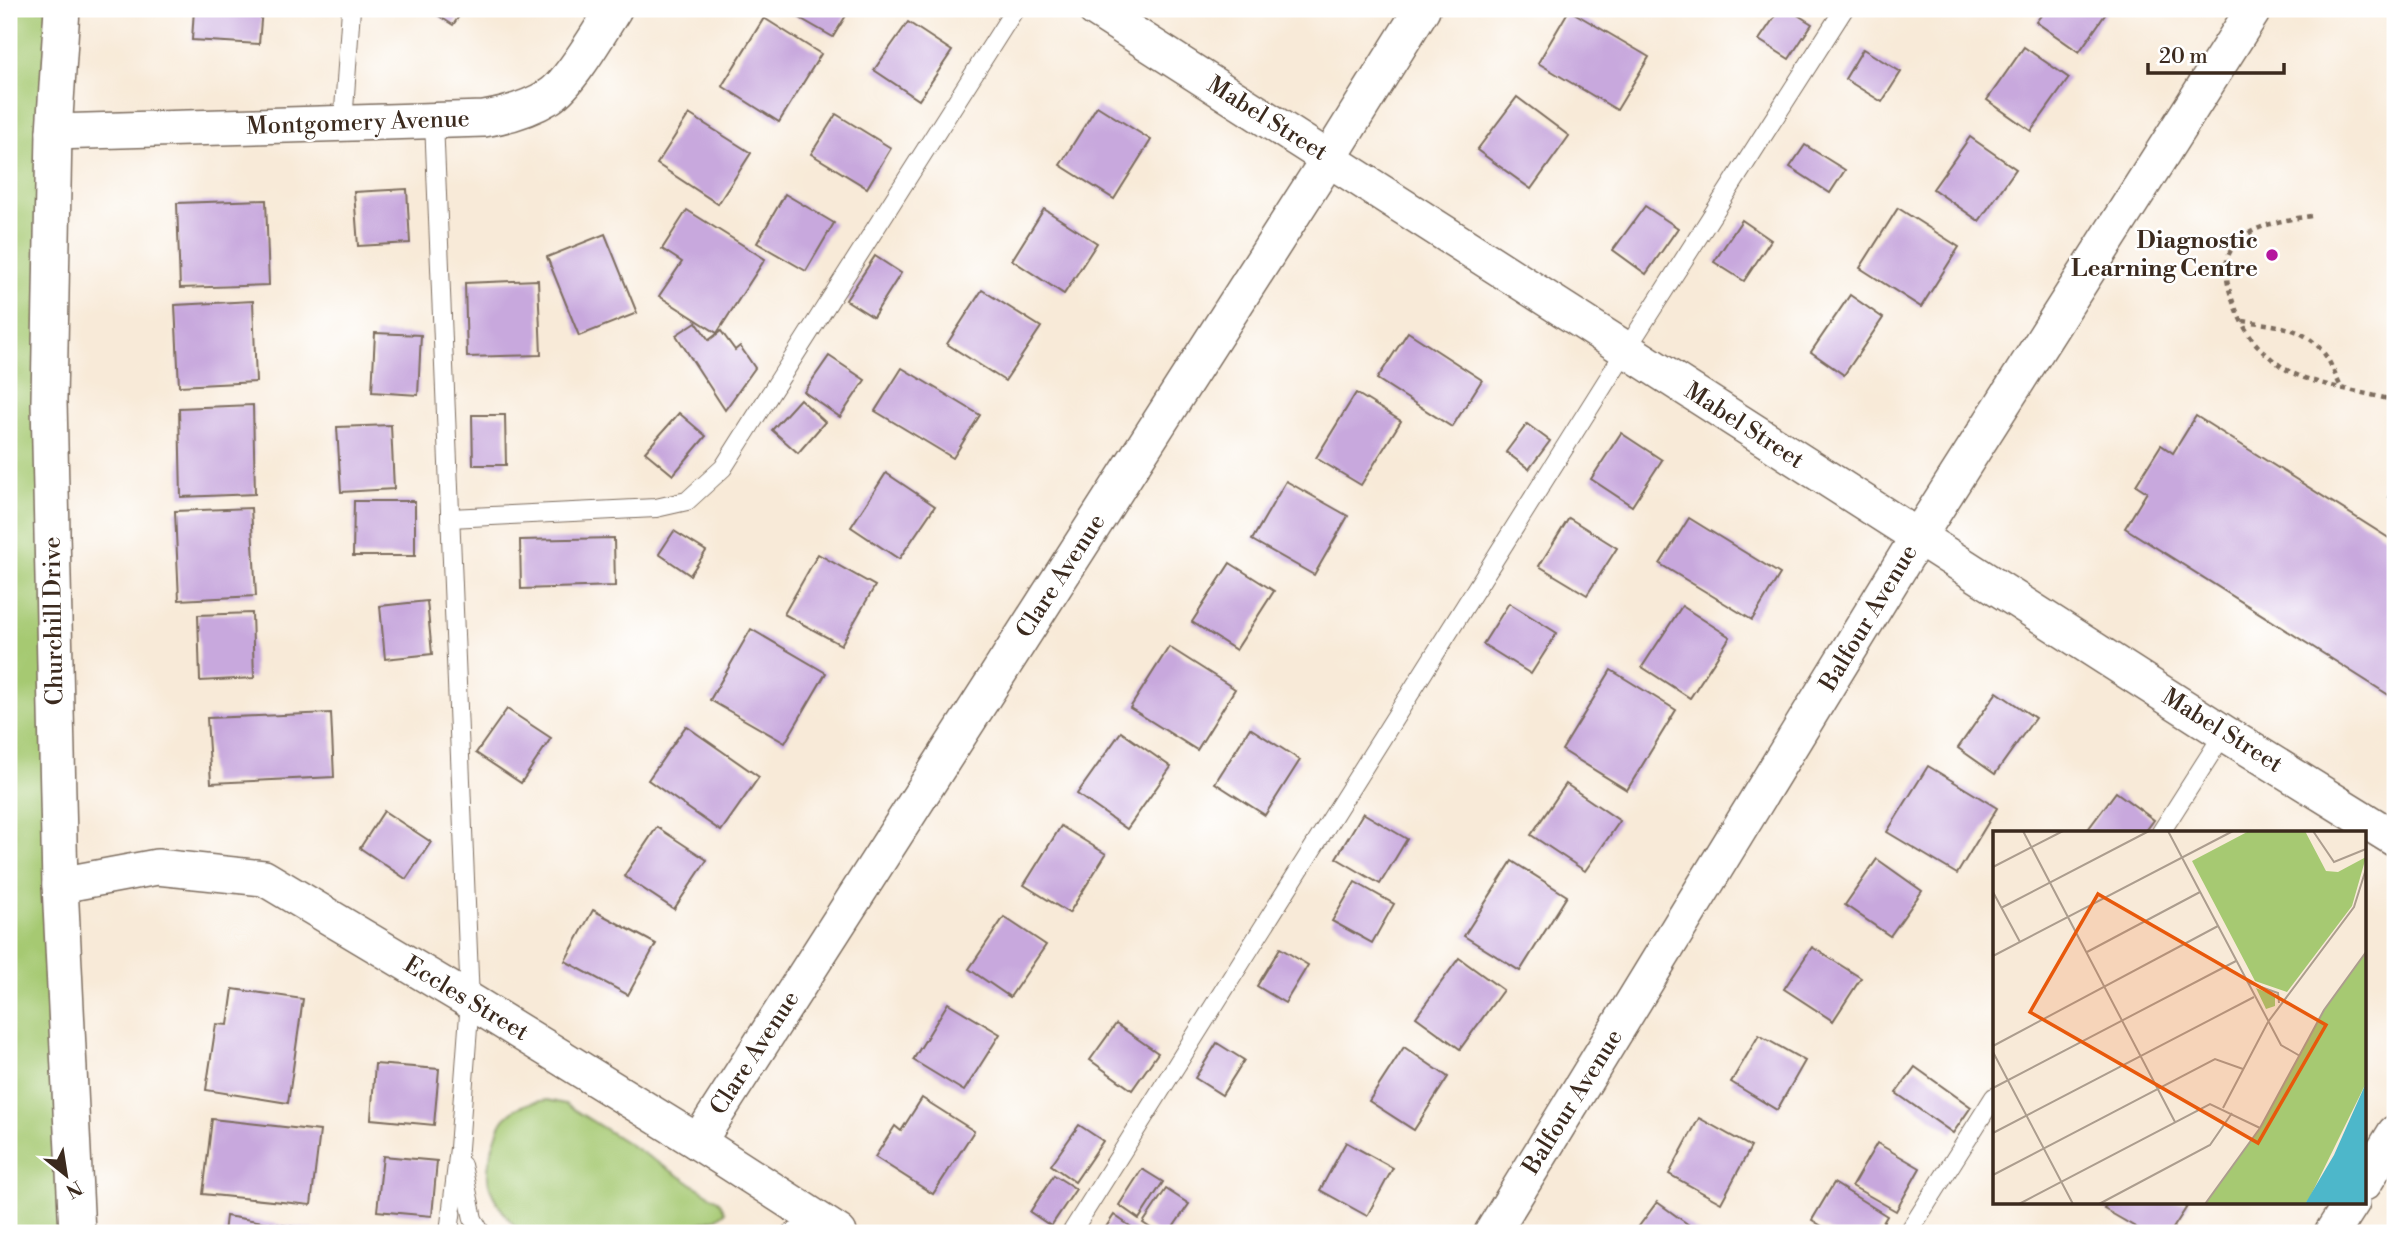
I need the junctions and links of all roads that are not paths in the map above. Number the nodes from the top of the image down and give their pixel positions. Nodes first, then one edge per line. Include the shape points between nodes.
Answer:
1 (62, 9) edge
2 (351, 9) edge
3 (614, 9) edge
4 (1015, 9) edge
5 (1095, 9) edge
6 (1422, 9) edge
7 (1844, 9) edge
8 (2255, 9) edge
9 (434, 121) junction
10 (343, 124) junction
11 (54, 132) junction
12 (1329, 158) junction
13 (1626, 350) junction
14 (450, 518) junction
15 (1918, 537) junction
16 (2224, 733) junction
17 (2162, 831) edge
18 (2395, 839) edge
19 (60, 885) junction
20 (470, 1001) junction
21 (1993, 1099) edge
22 (2395, 1133) edge
23 (698, 1142) junction
24 (459, 1148) junction
25 (2366, 1179) edge
26 (2350, 1204) edge
27 (833, 1229) edge
28 (77, 1233) edge
29 (449, 1233) edge
30 (481, 1233) edge
31 (791, 1233) edge
32 (1071, 1233) edge
33 (1492, 1233) edge
34 (1908, 1233) edge
35 (2332, 1233) edge

1 - 11 street, Churchill Drive
2 - 10 lane
3 - 9 street, Montgomery Avenue via 582,59 552,94 514,114
4 - 14 lane via 723,468 687,501 656,508
5 - 12 street, Mabel Street
6 - 12 street, Clare Avenue
7 - 13 lane
8 - 15 street, Balfour Avenue
9 - 10 street, Montgomery Avenue
9 - 14 lane
10 - 11 street, Montgomery Avenue
11 - 19 street, Churchill Drive via 49,401
12 - 13 street, Mabel Street
12 - 23 street, Clare Avenue
13 - 15 street, Mabel Street
13 - 32 lane
14 - 20 lane
15 - 16 street, Mabel Street
15 - 33 street, Balfour Avenue
16 - 17 lane
16 - 18 street, Mabel Street
19 - 20 street, Eccles Street via 157,867 264,878
19 - 28 street, Churchill Drive
20 - 23 street, Eccles Street
20 - 24 lane
21 - 34 lane
22 - 25 street
23 - 27 street, Eccles Street
24 - 29 lane
24 - 30 lane via 473,1219
26 - 35 street
27 - 31 lane

